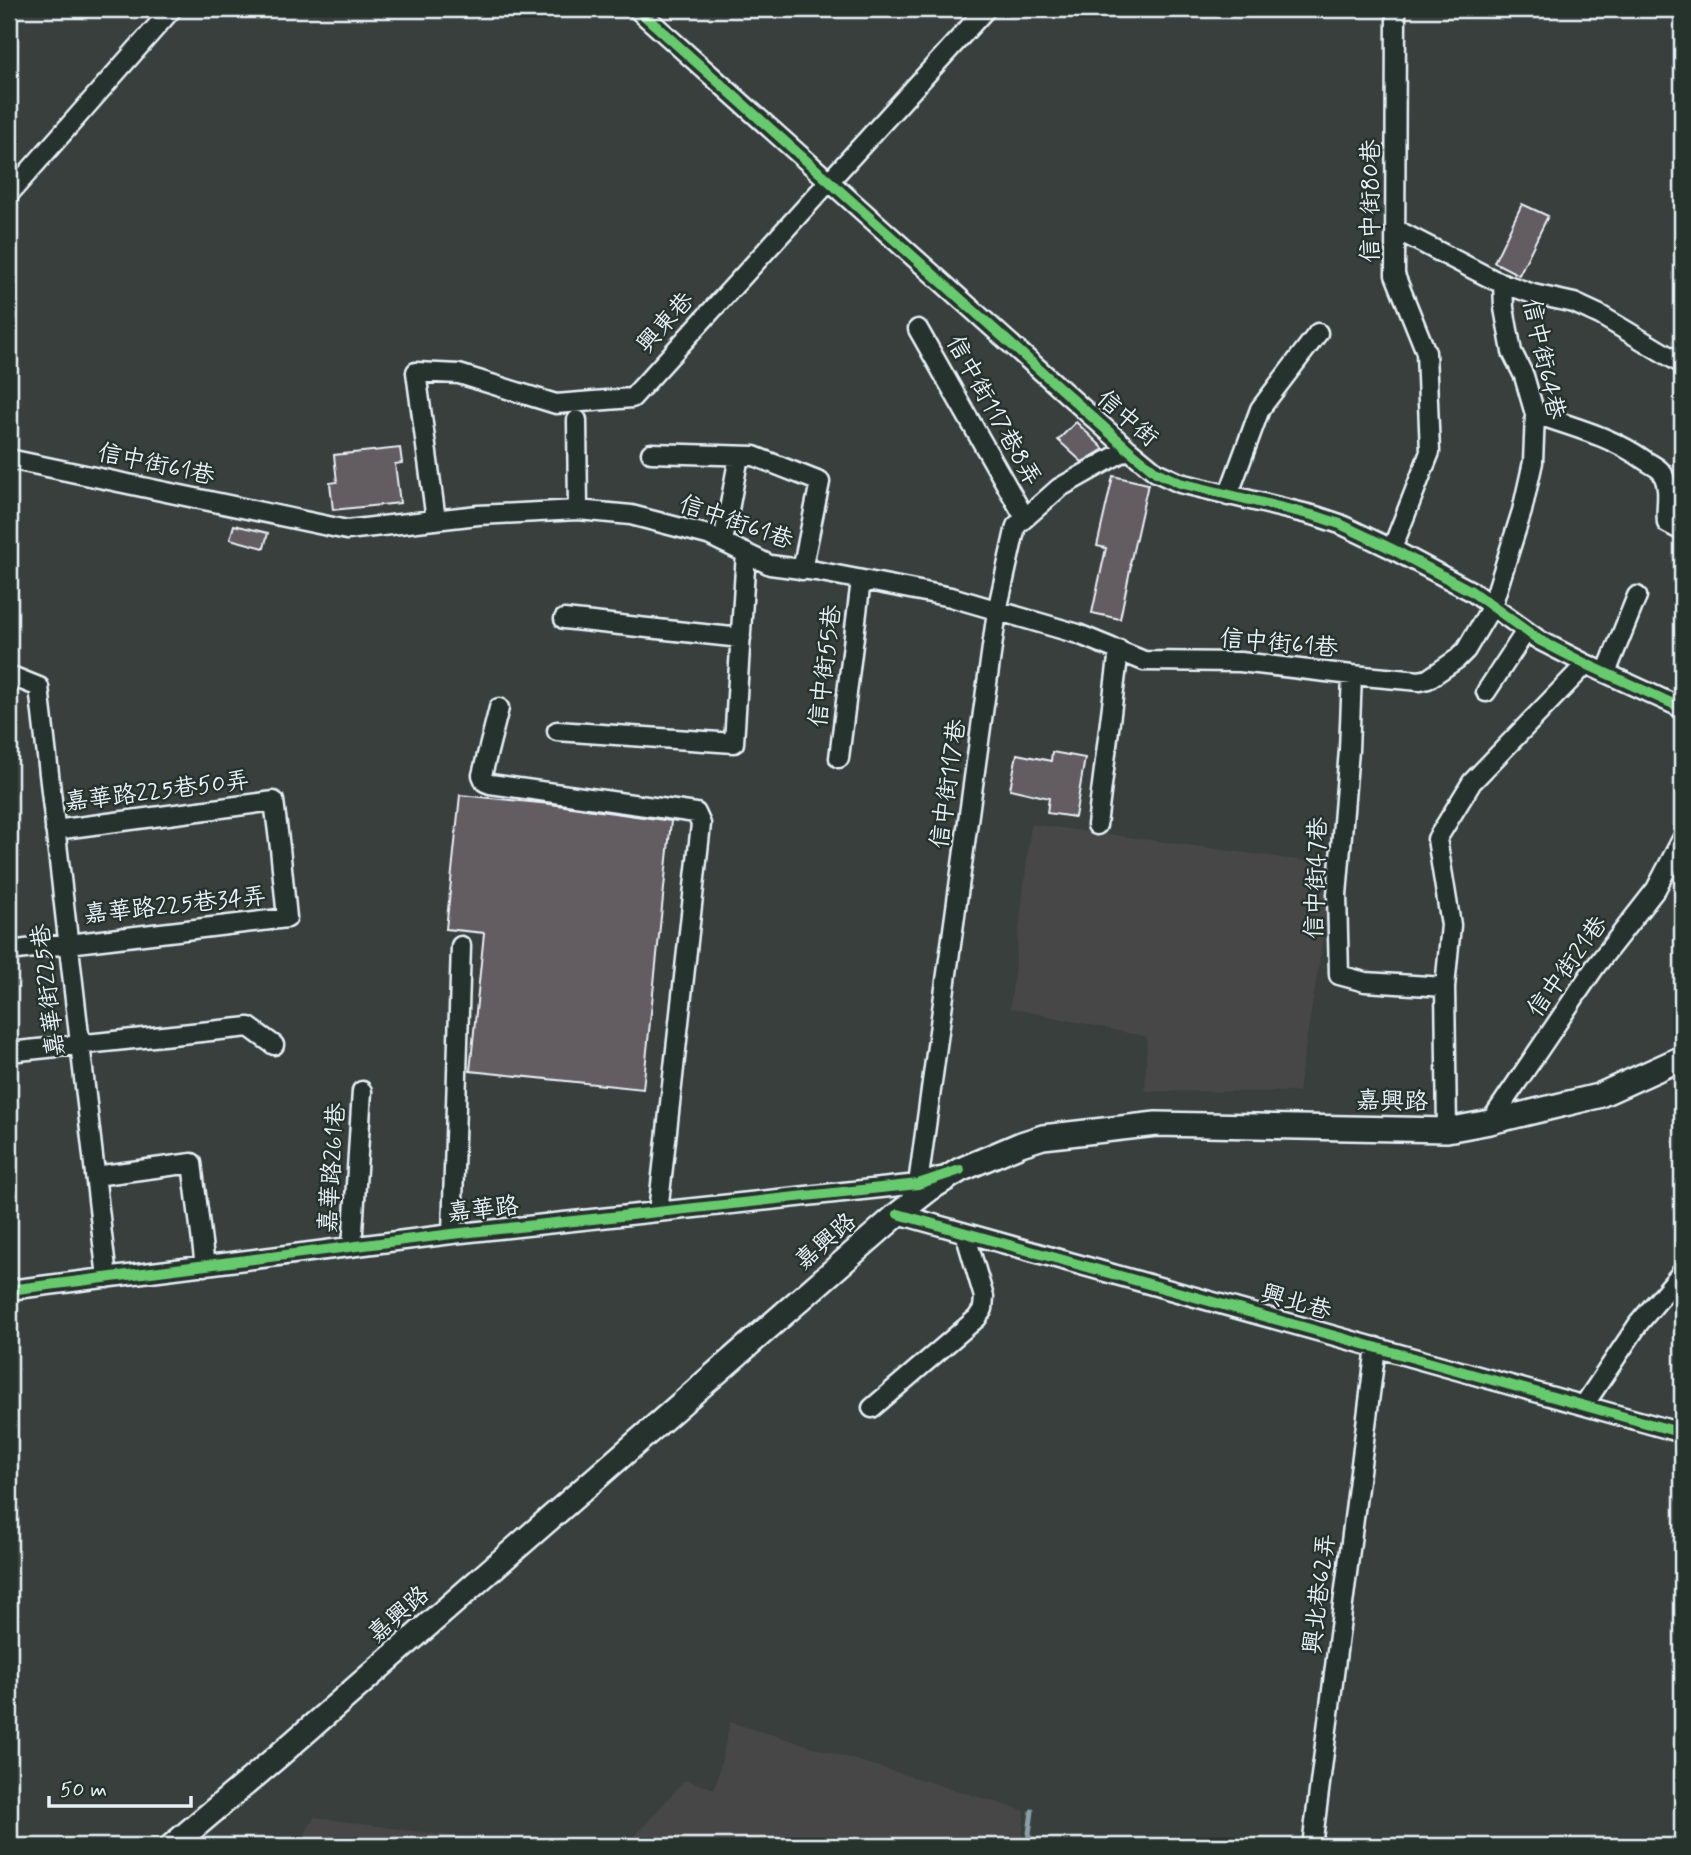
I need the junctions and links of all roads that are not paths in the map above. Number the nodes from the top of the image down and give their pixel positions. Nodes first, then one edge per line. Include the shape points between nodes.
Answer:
1 (172, 9) edge
2 (637, 9) edge
3 (986, 9) edge
4 (1396, 9) edge
5 (830, 180) junction
6 (9, 194) edge
7 (1395, 229) junction
8 (1503, 283) junction
9 (918, 329) dead end
10 (1318, 333) dead end
11 (1682, 364) edge
12 (1535, 414) junction
13 (577, 420) dead end
14 (1128, 449) junction
15 (651, 453) dead end
16 (739, 456) junction
17 (9, 459) edge
18 (1228, 496) junction
19 (578, 510) junction
20 (1025, 518) junction
21 (436, 520) junction
22 (1682, 531) edge
23 (723, 542) junction
24 (1392, 549) junction
25 (746, 554) junction
26 (802, 570) junction
27 (861, 580) junction
28 (1637, 596) dead end
29 (1492, 606) junction
30 (997, 611) junction
31 (564, 619) dead end
32 (1526, 631) junction
33 (741, 638) junction
34 (1119, 650) junction
35 (1587, 664) junction
36 (1606, 673) junction
37 (9, 675) edge
38 (1352, 676) junction
39 (1486, 692) dead end
40 (499, 708) dead end
41 (1682, 708) edge
42 (557, 731) dead end
43 (839, 758) dead end
44 (1097, 825) dead end
45 (55, 830) junction
46 (1682, 839) edge
47 (287, 918) joint
48 (68, 943) junction
49 (461, 946) dead end
50 (9, 951) edge
51 (1445, 987) junction
52 (80, 1045) junction
53 (274, 1045) dead end
54 (9, 1052) edge
55 (1682, 1058) edge
56 (362, 1091) dead end
57 (1490, 1122) junction
58 (1447, 1130) junction
59 (960, 1170) junction
60 (95, 1176) junction
61 (918, 1184) junction
62 (658, 1212) junction
63 (898, 1214) junction
64 (965, 1233) junction
65 (452, 1234) junction
66 (352, 1247) junction
67 (205, 1266) junction
68 (1682, 1272) edge
69 (107, 1278) junction
70 (9, 1290) edge
71 (1376, 1347) junction
72 (1584, 1405) junction
73 (872, 1408) dead end
74 (1682, 1433) edge
75 (172, 1846) edge
76 (1312, 1846) edge

1 - 6 street
2 - 5 street, 信中街
3 - 5 street, 興東巷
4 - 7 street, 信中街80巷
5 - 14 street, 信中街
5 - 21 street, 興東巷 via 632,398 556,404 458,374 416,372
7 - 8 street
7 - 24 street, 信中街80巷 via 1395,275 1426,352 1430,452
8 - 11 street via 1574,303
8 - 12 street, 信中街64巷 via 1512,352
9 - 20 street, 信中街117巷8弄
10 - 18 street via 1259,410
12 - 22 street via 1598,435 1662,471 1669,494 1667,523
12 - 29 street, 信中街64巷 via 1534,462
13 - 19 street
14 - 18 street, 信中街 via 1180,484
14 - 20 street, 信中街117巷 via 1059,488
15 - 16 street
16 - 23 street
16 - 26 street via 754,456 820,482
17 - 21 street, 信中街61巷 via 347,530
18 - 24 street, 信中街 via 1316,516
19 - 21 street, 信中街61巷
19 - 23 street, 信中街61巷 via 631,515
20 - 30 street, 信中街117巷 via 1016,527
23 - 25 street, 信中街61巷
24 - 29 street, 信中街
25 - 26 street, 信中街61巷 via 770,565
25 - 33 street
26 - 27 street, 信中街61巷
27 - 30 street, 信中街61巷
27 - 43 street, 信中街55巷
28 - 36 street
29 - 32 street, 信中街
29 - 38 street, 信中街61巷 via 1466,650 1428,679
30 - 34 street, 信中街61巷
30 - 61 street, 信中街117巷
31 - 33 street
32 - 35 street, 信中街
32 - 39 street
33 - 42 street via 734,743
34 - 38 street, 信中街61巷 via 1154,663 1240,663
34 - 44 street
35 - 36 street, 信中街
35 - 51 street via 1472,782 1437,839 1451,925
36 - 41 street, 信中街
37 - 45 street, 嘉華街225巷 via 38,687
38 - 51 street, 信中街47巷 via 1337,895 1339,975 1365,982
40 - 62 street via 482,775 485,782 696,813 701,824
45 - 47 street, 嘉華路225巷50弄 via 274,801
45 - 48 street, 嘉華街225巷
46 - 57 street, 信中街21巷 via 1656,889 1595,967
47 - 48 street, 嘉華路225巷34弄
48 - 50 street, 嘉華路225巷34弄
48 - 52 street, 嘉華街225巷
49 - 65 street
51 - 58 street
52 - 53 street via 249,1027
52 - 54 street
52 - 60 street, 嘉華街225巷
55 - 57 main road, 嘉興路 via 1598,1096
56 - 66 street, 嘉華路261巷
57 - 58 main road, 嘉興路
58 - 59 main road, 嘉興路 via 1156,1124 1043,1137
59 - 61 street, 嘉華路
59 - 63 main road, 嘉興路
60 - 67 street via 192,1163
60 - 69 street, 嘉華街225巷
61 - 62 street, 嘉華路
62 - 65 street, 嘉華路
63 - 64 street, 興北巷
63 - 75 main road, 嘉興路
64 - 71 street, 興北巷
64 - 73 street via 984,1297 983,1309
65 - 66 street, 嘉華路
66 - 67 street, 嘉華路
67 - 69 street, 嘉華路
68 - 72 street via 1639,1323
69 - 70 street, 嘉華路
71 - 72 street, 興北巷
71 - 76 street, 興北巷62弄
72 - 74 street, 興北巷

